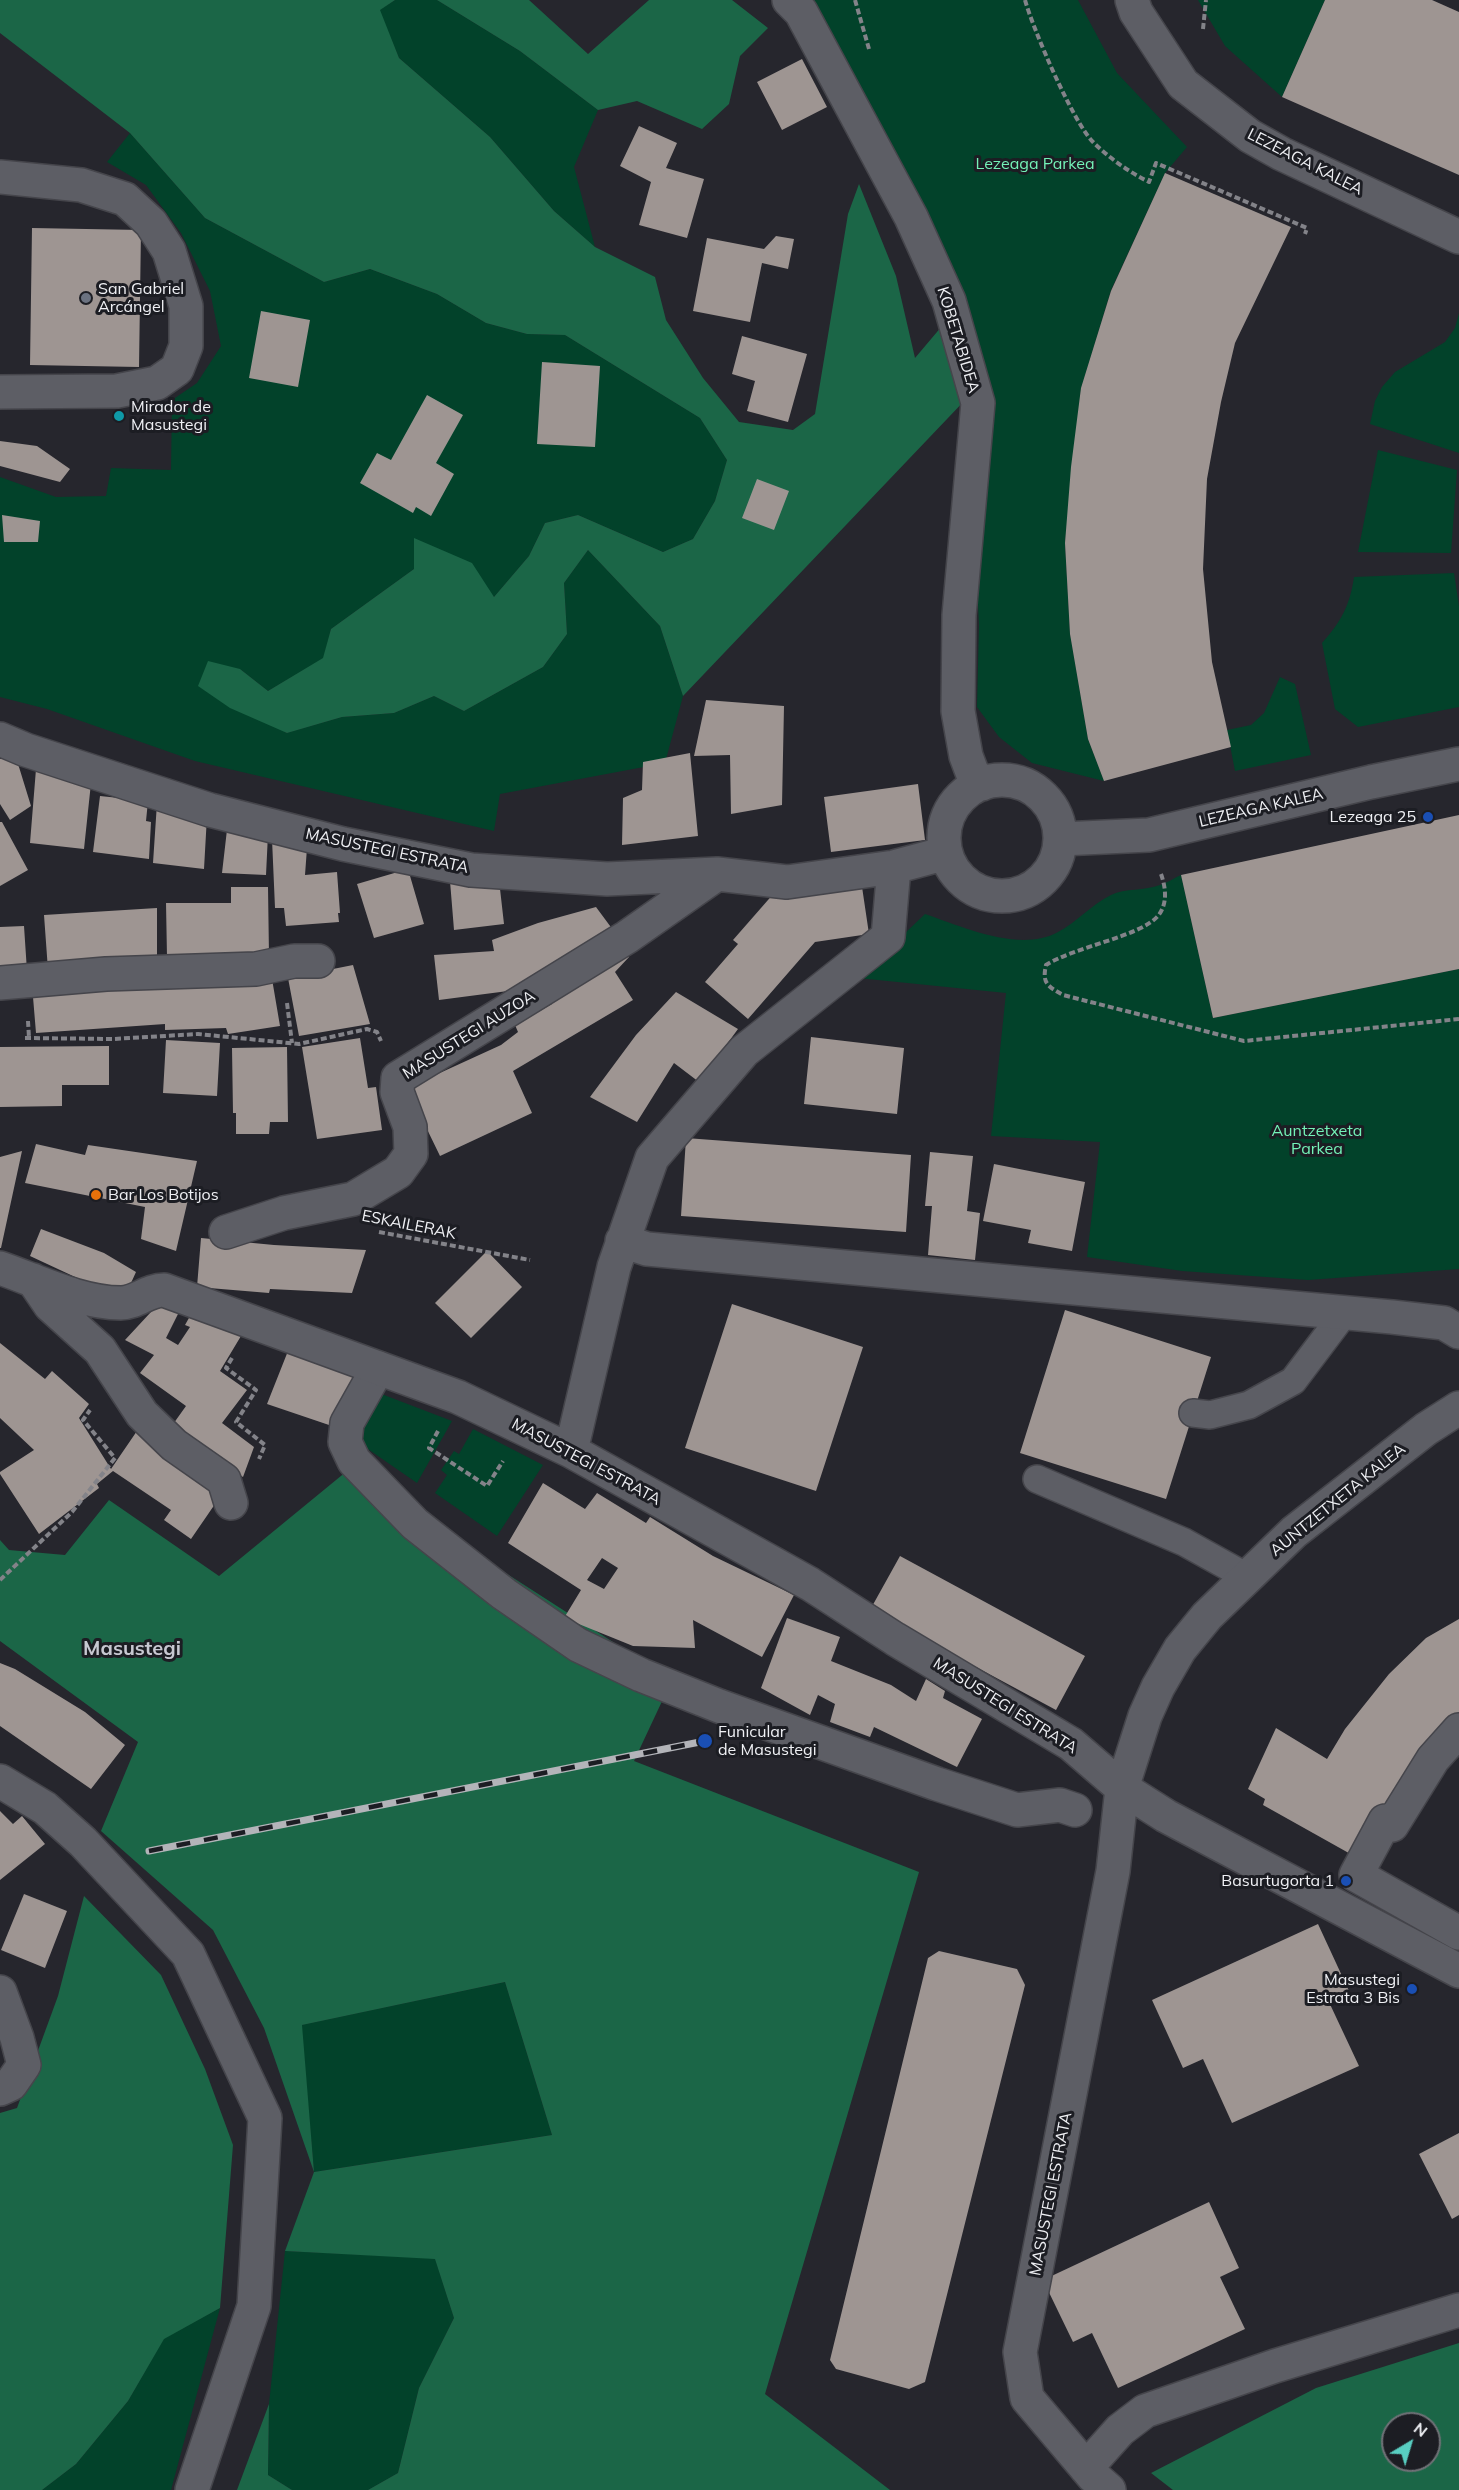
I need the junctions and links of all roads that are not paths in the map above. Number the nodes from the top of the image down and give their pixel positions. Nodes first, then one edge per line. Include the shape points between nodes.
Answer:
1 (789, 0) edge
2 (1132, 0) edge
3 (0, 177) edge
4 (1459, 237) edge
5 (0, 392) edge
6 (0, 739) edge
7 (1459, 764) edge
8 (982, 784) junction
9 (1061, 839) junction
10 (946, 853) junction
11 (894, 867) junction
12 (717, 874) junction
13 (318, 961) dead end
14 (0, 983) edge
15 (226, 1232) dead end
16 (622, 1241) junction
17 (0, 1268) edge
18 (33, 1280) junction
19 (1345, 1312) junction
20 (1459, 1332) edge
21 (378, 1368) junction
22 (1459, 1408) edge
23 (1193, 1413) dead end
24 (571, 1451) junction
25 (1037, 1479) dead end
26 (231, 1503) dead end
27 (1247, 1577) junction
28 (1459, 1730) edge
29 (0, 1781) edge
30 (1122, 1788) junction
31 (1076, 1810) dead end
32 (1459, 1933) edge
33 (1459, 1971) edge
34 (0, 1992) edge
35 (0, 2089) edge
36 (1459, 2310) edge
37 (1097, 2479) edge
38 (192, 2490) edge

1 - 8 street, KOBETABIDEA via 801,12 911,217 949,301 978,403 959,615 958,711 966,756
2 - 4 street, LEZEAGA KALEA via 1183,84 1250,136
3 - 5 street via 81,185 125,199 150,223 169,251 186,306 186,346 177,369 157,383 117,391
6 - 12 street, MASUSTEGI ESTRATA via 210,810 343,844 471,870 606,879
7 - 9 street, LEZEAGA KALEA via 1149,835
8 - 9 street via 1018,783 1034,791 1057,820
8 - 10 street via 968,789 954,806 945,824
9 - 10 street via 1048,874 1034,887 1016,895 976,891 960,880
10 - 11 street
11 - 12 street, MASUSTEGI ESTRATA via 787,882
11 - 16 street via 888,937 744,1051 652,1158
12 - 15 street, MASUSTEGI AUZOA via 627,937 399,1078 397,1092 410,1127 411,1154 398,1172 353,1199
13 - 14 street via 294,961 256,969 106,974
16 - 19 street via 647,1249
16 - 24 street
17 - 18 street, MASUSTEGI ESTRATA
18 - 21 street, MASUSTEGI ESTRATA via 91,1300 123,1303 154,1290 164,1290
18 - 26 street via 50,1305 100,1350 150,1423 224,1480
19 - 20 street via 1444,1323
19 - 23 lane via 1293,1381 1249,1405 1210,1416
21 - 24 street, MASUSTEGI ESTRATA via 458,1397
21 - 31 street via 347,1423 345,1442 354,1461 415,1524 504,1594 578,1645 719,1706 937,1784 1017,1810 1060,1805
22 - 27 street, AUNTZETXETA KALEA via 1294,1532
24 - 30 street, MASUSTEGI ESTRATA via 810,1584 1071,1744
25 - 27 lane via 1184,1542
27 - 30 street, AUNTZETXETA KALEA via 1180,1649 1145,1716
28 - 32 street via 1433,1759 1392,1826 1385,1821 1356,1875
29 - 38 street via 45,1808 83,1842 188,1954 265,2118 254,2306
30 - 33 street, MASUSTEGI ESTRATA via 1166,1816
30 - 37 street, MASUSTEGI ESTRATA via 1113,1871 1020,2352 1027,2398
34 - 35 street via 24,2065 11,2084
36 - 37 street via 1145,2410 1120,2430

